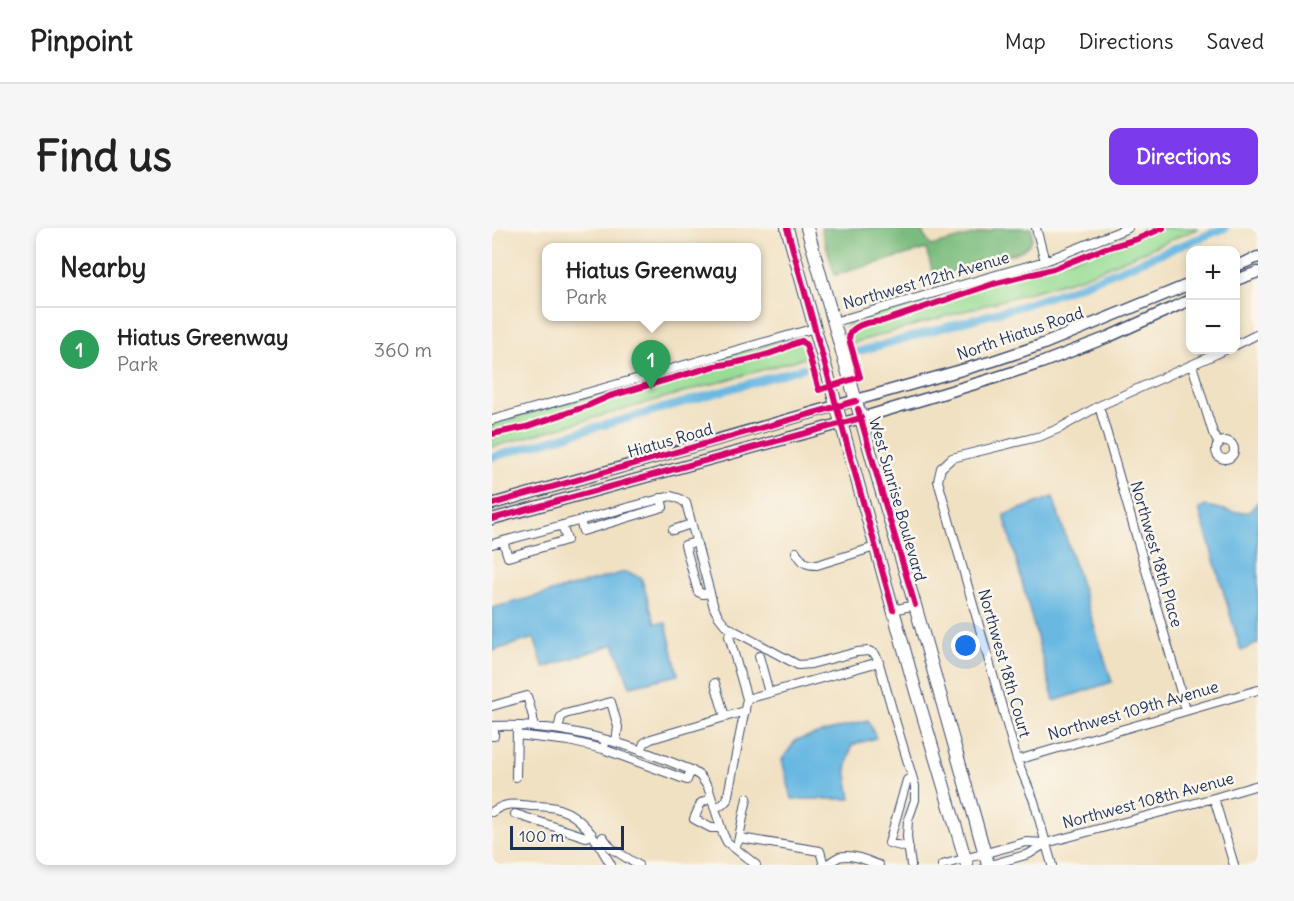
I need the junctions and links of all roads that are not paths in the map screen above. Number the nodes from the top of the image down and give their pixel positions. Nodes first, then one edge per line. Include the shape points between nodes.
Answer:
1 (787, 228) edge
2 (807, 228) edge
3 (1036, 228) edge
4 (1128, 228) edge
5 (1258, 258) edge
6 (1045, 261) junction
7 (1240, 265) edge
8 (1258, 272) edge
9 (1240, 279) edge
10 (1186, 286) edge
11 (1186, 302) edge
12 (834, 322) junction
13 (814, 328) junction
14 (1258, 334) edge
15 (1240, 343) edge
16 (1216, 354) edge
17 (1192, 365) junction
18 (856, 400) junction
19 (836, 406) junction
20 (1099, 406) junction
21 (861, 418) junction
22 (492, 420) edge
23 (841, 423) junction
24 (1219, 444) dead end
25 (492, 504) edge
26 (492, 519) edge
27 (692, 524) junction
28 (562, 525) junction
29 (673, 530) dead end
30 (503, 541) junction
31 (492, 544) edge
32 (875, 547) junction
33 (796, 552) dead end
34 (915, 605) junction
35 (893, 610) junction
36 (732, 629) junction
37 (759, 656) dead end
38 (879, 661) junction
39 (715, 683) dead end
40 (1258, 690) edge
41 (769, 693) junction
42 (747, 699) junction
43 (492, 706) edge
44 (1186, 710) junction
45 (745, 711) junction
46 (725, 717) junction
47 (493, 726) edge
48 (533, 727) junction
49 (558, 729) junction
50 (517, 730) junction
51 (492, 736) edge
52 (606, 740) junction
53 (616, 742) junction
54 (603, 749) junction
55 (641, 751) junction
56 (1017, 760) junction
57 (691, 770) junction
58 (516, 777) dead end
59 (913, 779) junction
60 (1258, 785) edge
61 (711, 798) junction
62 (747, 798) dead end
63 (1214, 798) junction
64 (714, 807) junction
65 (492, 812) edge
66 (515, 814) dead end
67 (721, 828) junction
68 (740, 837) junction
69 (594, 838) junction
70 (1046, 843) junction
71 (734, 848) junction
72 (909, 848) junction
73 (988, 861) edge
74 (966, 862) edge
75 (611, 865) edge
76 (638, 865) edge
77 (756, 865) edge
78 (825, 865) edge
79 (879, 865) edge
80 (911, 865) edge
81 (942, 865) edge
82 (1052, 865) edge
83 (1234, 865) edge

1 - 13 highway, West Sunrise Boulevard
2 - 12 highway, West Sunrise Boulevard
3 - 6 street
4 - 6 street, Northwest 112th Avenue
5 - 7 main road
6 - 12 street, Northwest 112th Avenue
8 - 9 main road
10 - 18 main road, North Hiatus Road via 1041,345
11 - 21 main road, North Hiatus Road via 1041,363
12 - 18 highway, West Sunrise Boulevard
13 - 19 highway, West Sunrise Boulevard
13 - 22 street
14 - 15 street
16 - 17 street
17 - 20 street
17 - 24 street
18 - 19 main road, Hiatus Road
18 - 21 highway, West Sunrise Boulevard
19 - 23 highway, West Sunrise Boulevard
19 - 25 main road, Hiatus Road
20 - 44 street, Northwest 18th Place
20 - 56 street, Northwest 18th Court via 1041,436 952,458 941,468 938,481
21 - 23 main road, Hiatus Road
21 - 34 highway, West Sunrise Boulevard
23 - 26 main road, Hiatus Road
23 - 32 highway, West Sunrise Boulevard
27 - 28 street via 686,503 670,496
27 - 29 street
27 - 36 street via 714,608
28 - 30 street
28 - 30 street via 567,540 508,557
30 - 31 street
32 - 33 street via 817,565 803,562
32 - 35 highway, West Sunrise Boulevard
34 - 35 street
34 - 73 highway, West Sunrise Boulevard
35 - 74 highway, West Sunrise Boulevard
36 - 38 street via 798,665 869,651
36 - 42 street via 729,636
37 - 41 street
38 - 41 street
38 - 59 street
39 - 46 street
40 - 44 street, Northwest 109th Avenue
41 - 42 street
42 - 45 street
43 - 48 street via 527,696
44 - 56 street, Northwest 109th Avenue
45 - 46 street
45 - 64 street via 727,800
46 - 55 street via 651,739
47 - 50 street
47 - 51 street
48 - 49 street
48 - 50 street
49 - 52 street
49 - 53 street via 565,714 611,702 618,727
50 - 54 street
50 - 58 street
52 - 53 street
52 - 54 street
53 - 55 street
54 - 57 street via 687,780
55 - 57 street
56 - 70 street, Northwest 18th Court
57 - 61 street via 708,787
59 - 72 street via 915,800 908,820
59 - 72 street via 907,780 889,843
60 - 63 street, Northwest 108th Avenue
61 - 64 street
61 - 67 street via 701,803 694,819 711,828
62 - 68 street
63 - 70 street, Northwest 108th Avenue
63 - 83 street
64 - 67 street
65 - 69 street via 502,805 558,808 574,815
66 - 69 street
67 - 71 street
68 - 71 street
68 - 78 street via 820,851
69 - 75 street
69 - 76 street via 603,837 611,848
70 - 73 street, Northwest 108th Avenue via 1026,842
70 - 82 street, Northwest 18th Court
71 - 77 street
72 - 80 street
73 - 74 street, Northwest 108th Avenue
74 - 81 street, Northwest 108th Avenue
78 - 79 street via 847,856

